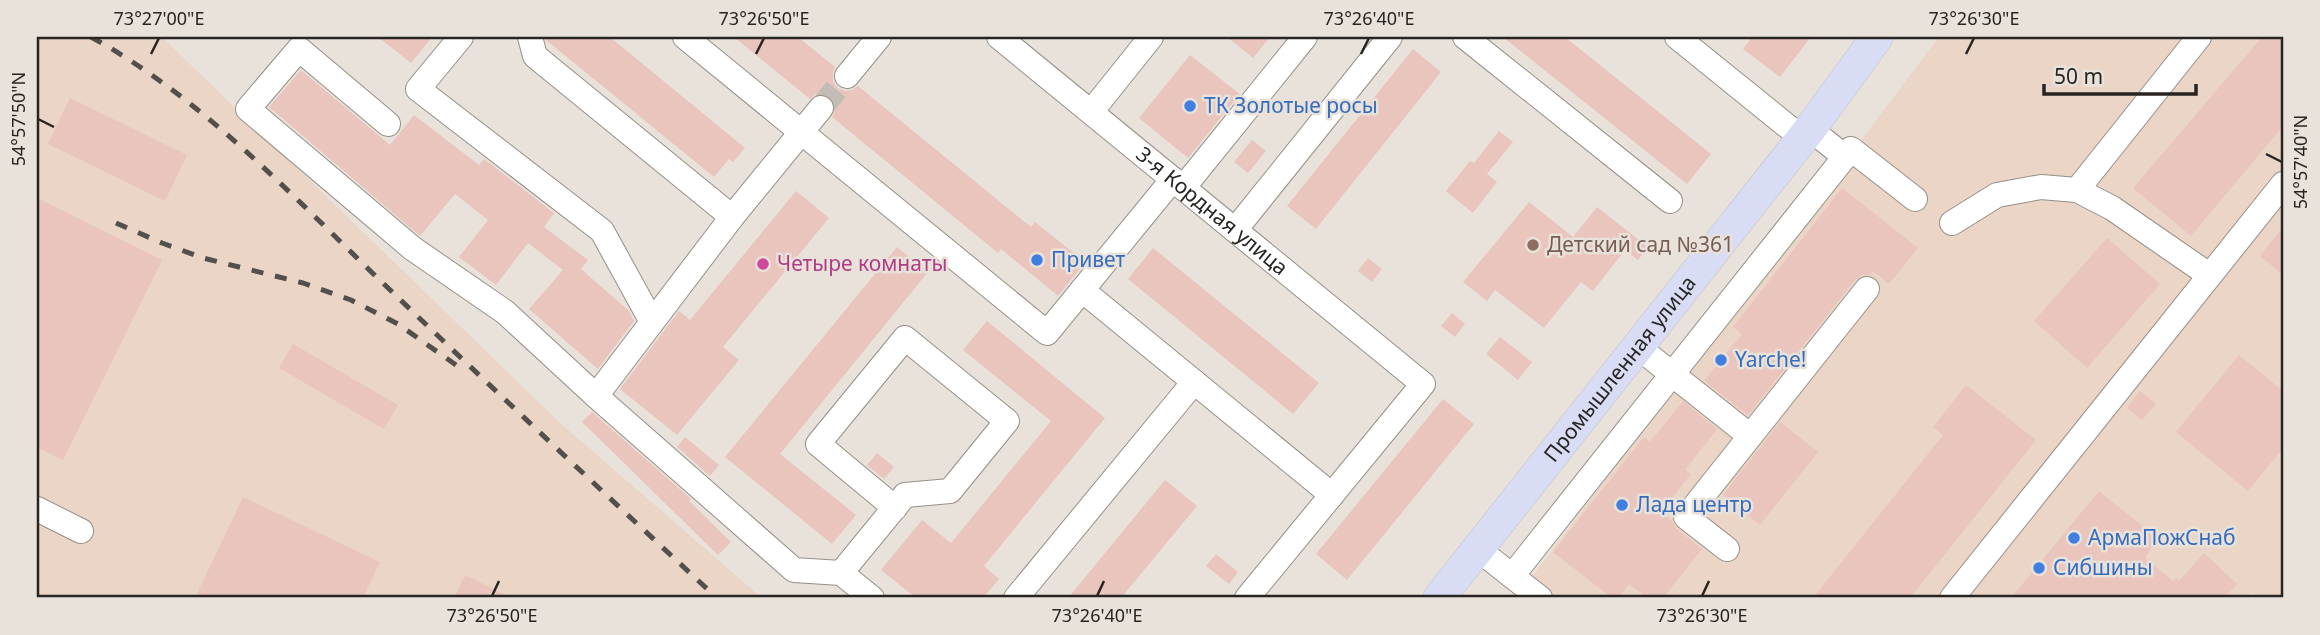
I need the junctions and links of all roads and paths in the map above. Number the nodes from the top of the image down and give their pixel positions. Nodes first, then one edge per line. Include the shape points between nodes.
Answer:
1 (461, 37) edge
2 (530, 37) edge
3 (685, 37) edge
4 (879, 37) edge
5 (999, 37) edge
6 (1152, 37) edge
7 (1305, 37) edge
8 (1390, 37) edge
9 (1465, 37) edge
10 (1677, 37) edge
11 (1877, 37) edge
12 (2199, 37) edge
13 (847, 76) tunnel mouth
14 (821, 108) tunnel mouth
15 (1091, 112) junction
16 (388, 124) dead end
17 (802, 132) junction
18 (1806, 134) junction
19 (1845, 157) junction
20 (1178, 184) junction
21 (2283, 184) edge
22 (2077, 190) junction
23 (1915, 199) dead end
24 (1670, 201) dead end
25 (732, 217) junction
26 (1952, 223) dead end
27 (1235, 230) junction
28 (2209, 275) junction
29 (1867, 289) dead end
30 (1082, 290) junction
31 (652, 322) junction
32 (1638, 347) junction
33 (1672, 375) junction
34 (1194, 382) junction
35 (596, 396) junction
36 (1749, 436) junction
37 (1332, 495) junction
38 (895, 508) junction
39 (37, 509) edge
40 (81, 531) dead end
41 (1727, 549) dead end
42 (1479, 550) junction
43 (841, 573) junction
44 (1512, 576) junction
45 (872, 598) edge
46 (1016, 598) edge
47 (1247, 598) edge
48 (1439, 598) edge
49 (1540, 598) edge
50 (1952, 598) edge

1 - 31 street via 418,89 602,231
2 - 25 street via 535,56
3 - 17 street
4 - 13 street
5 - 15 street, 3-я Кордная улица
6 - 15 street
7 - 20 street
8 - 27 street
9 - 24 street
10 - 18 street
11 - 18 main road, Промышленная улица
12 - 22 street
14 - 17 street
15 - 20 street, 3-я Кордная улица
16 - 35 street via 299,49 248,108 412,248 505,312
17 - 25 street
17 - 30 street via 1047,333
18 - 19 street
18 - 32 main road, Промышленная улица
19 - 23 street via 1851,149
19 - 33 street
20 - 27 street, 3-я Кордная улица
20 - 30 street
21 - 28 street
22 - 26 street via 2041,187 1997,195
22 - 28 street via 2112,208
25 - 31 street
27 - 37 street, 3-я Кордная улица via 1423,384
28 - 50 street
29 - 36 street
30 - 34 street
31 - 35 street
32 - 33 street
32 - 42 main road, Промышленная улица
33 - 36 street
33 - 44 street
34 - 37 street
34 - 46 street
35 - 43 street via 794,570
36 - 41 street via 1686,517
37 - 47 street
38 - 38 street via 905,495 950,491 1007,421 905,338 818,444
38 - 43 street
39 - 40 street
42 - 44 street
42 - 48 main road, Промышленная улица
43 - 45 street
44 - 49 street

